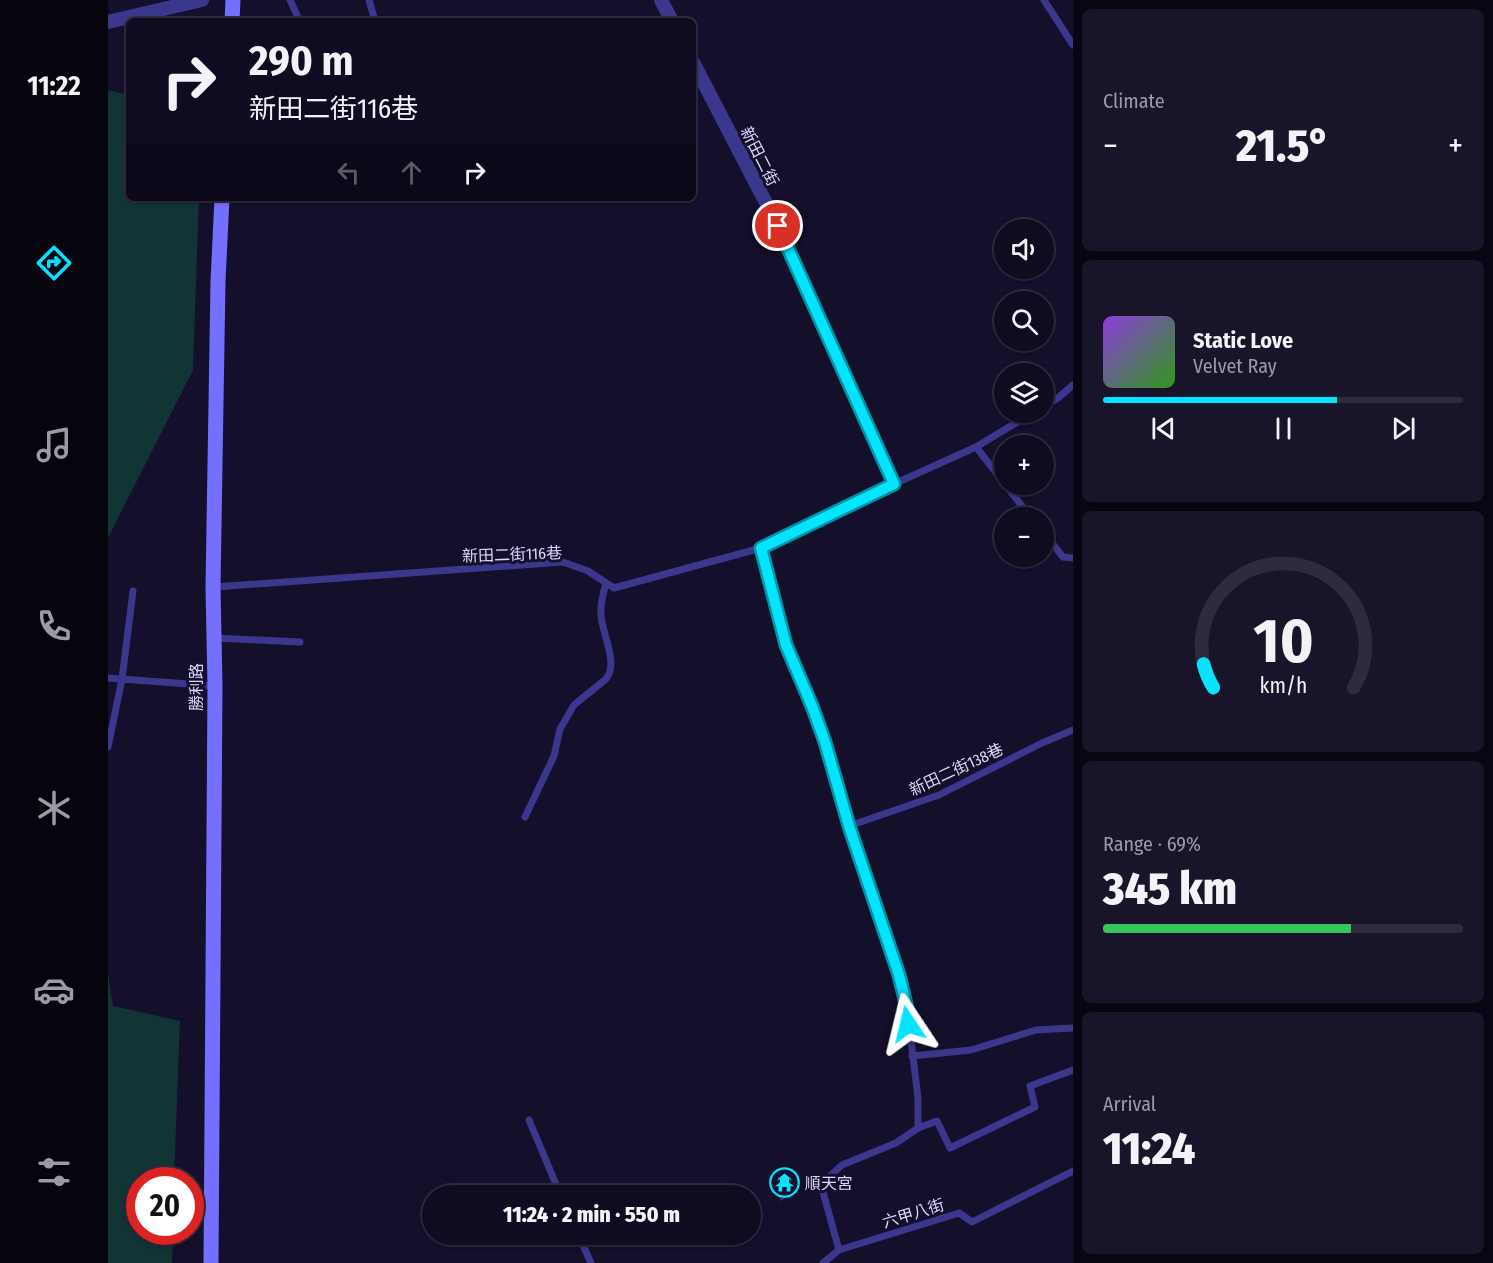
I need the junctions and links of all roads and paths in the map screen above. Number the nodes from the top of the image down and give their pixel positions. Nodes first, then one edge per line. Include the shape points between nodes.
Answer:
1 (202, 0) edge
2 (233, 0) edge
3 (290, 0) edge
4 (369, 0) edge
5 (661, 0) edge
6 (1044, 0) edge
7 (297, 15) dead end
8 (232, 18) edge
9 (374, 18) edge
10 (670, 18) edge
11 (108, 22) edge
12 (1073, 45) edge
13 (696, 68) edge
14 (222, 201) edge
15 (1073, 385) edge
16 (1054, 400) edge
17 (1016, 423) edge
18 (976, 447) junction
19 (994, 470) edge
20 (894, 484) junction
21 (1013, 495) edge
22 (1023, 507) edge
23 (1054, 546) edge
24 (761, 548) junction
25 (1073, 558) edge
26 (606, 583) junction
27 (213, 587) junction
28 (133, 591) dead end
29 (214, 638) junction
30 (300, 642) dead end
31 (108, 678) edge
32 (122, 679) junction
33 (215, 686) junction
34 (1073, 730) edge
35 (108, 747) edge
36 (525, 817) dead end
37 (849, 826) junction
38 (1073, 1028) edge
39 (912, 1056) junction
40 (1073, 1070) edge
41 (529, 1120) dead end
42 (918, 1128) junction
43 (1073, 1171) edge
44 (556, 1185) edge
45 (583, 1245) edge
46 (839, 1250) junction
47 (211, 1263) edge
48 (591, 1263) edge
49 (824, 1263) edge

1 - 11 street
2 - 8 street
3 - 7 lane
4 - 9 lane
5 - 10 street
6 - 12 lane
13 - 20 street, 新田二街 via 778,226
14 - 27 street, 勝利路
15 - 16 lane
17 - 18 lane
18 - 19 lane
18 - 20 lane
20 - 24 lane
21 - 22 lane
23 - 25 lane via 1063,557
24 - 26 lane via 614,588
24 - 37 lane via 786,645 825,742
26 - 27 lane, 新田二街116巷 via 563,562
26 - 36 lane via 600,606 612,665 609,675 573,705
27 - 29 street, 勝利路
28 - 32 lane
29 - 30 lane
29 - 33 street, 勝利路
31 - 32 lane
32 - 33 lane
32 - 35 lane
33 - 47 street, 勝利路
34 - 37 lane, 新田二街138巷 via 939,795
37 - 39 lane via 899,975
38 - 39 lane via 1036,1030 971,1050
39 - 42 lane
40 - 42 lane via 1030,1086 1035,1107 950,1148 937,1121
41 - 44 lane
42 - 46 lane via 896,1143 842,1165 831,1175 823,1192
43 - 46 lane, 六甲八街 via 972,1222 959,1213
45 - 48 lane
46 - 49 lane, 六甲八街

